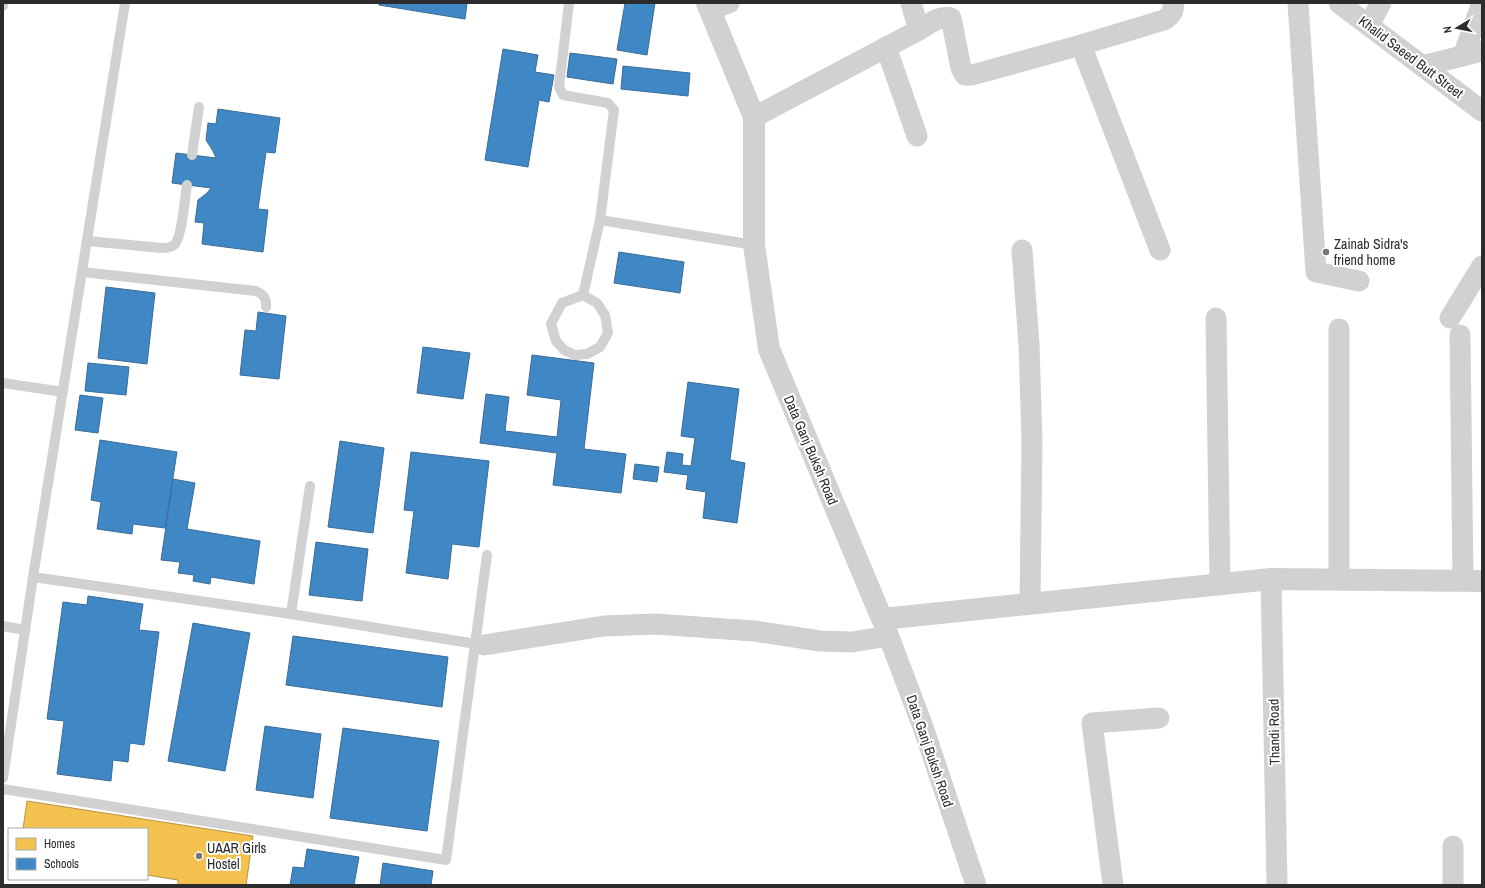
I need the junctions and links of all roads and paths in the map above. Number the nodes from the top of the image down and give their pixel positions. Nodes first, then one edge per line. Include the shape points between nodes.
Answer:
1 (125, 3) edge
2 (569, 3) edge
3 (911, 3) edge
4 (1173, 3) edge
5 (1298, 3) edge
6 (1339, 3) edge
7 (1381, 3) edge
8 (1482, 3) edge
9 (715, 5) edge
10 (1369, 25) junction
11 (919, 30) junction
12 (1081, 45) junction
13 (886, 47) junction
14 (1472, 54) edge
15 (1422, 66) junction
16 (199, 107) dead end
17 (1482, 111) edge
18 (754, 117) junction
19 (917, 136) dead end
20 (192, 155) dead end
21 (187, 185) dead end
22 (600, 220) junction
23 (87, 241) junction
24 (754, 245) junction
25 (1022, 250) dead end
26 (1160, 250) dead end
27 (1482, 266) edge
28 (82, 272) junction
29 (1359, 281) dead end
30 (583, 295) junction
31 (266, 307) dead end
32 (1216, 318) dead end
33 (1339, 329) dead end
34 (3, 383) edge
35 (63, 392) junction
36 (310, 486) dead end
37 (487, 555) dead end
38 (33, 577) junction
39 (1271, 579) junction
40 (1339, 579) junction
41 (1472, 580) edge
42 (1220, 584) junction
43 (1030, 603) junction
44 (291, 614) junction
45 (3, 626) edge
46 (885, 627) junction
47 (25, 630) junction
48 (480, 645) junction
49 (1159, 718) dead end
50 (3, 778) edge
51 (3, 789) edge
52 (1452, 846) dead end
53 (976, 885) edge
54 (1113, 885) edge
55 (1277, 885) edge
56 (1453, 885) edge

1 - 23 lane
2 - 22 lane via 558,87 563,94 608,103 614,110
3 - 11 street
4 - 12 street via 1171,15 1164,20
5 - 29 street via 1316,272
6 - 10 street, Khalid Saeed Butt Street
7 - 10 street
8 - 14 street
9 - 18 street, Data Ganj Buksh Road
10 - 15 street, Khalid Saeed Butt Street
11 - 12 street via 940,18 950,18 961,68 965,75
11 - 13 street
12 - 26 street
13 - 18 street
13 - 19 street
14 - 15 street
15 - 17 street, Khalid Saeed Butt Street
16 - 20 lane
18 - 24 street, Data Ganj Buksh Road
21 - 23 lane via 180,236 174,245 162,248
22 - 24 lane
22 - 30 lane
23 - 28 lane
24 - 46 street, Data Ganj Buksh Road via 769,349
25 - 43 street via 1029,344 1032,441
27 - 41 street via 1455,326
28 - 31 lane via 256,291 264,296
28 - 35 lane
30 - 30 lane via 562,302 552,324 556,341 564,350 575,355 587,354 600,348 608,333 605,315 597,303
32 - 42 street
33 - 40 street
34 - 35 lane
35 - 38 lane
36 - 44 lane
37 - 48 lane
38 - 44 lane
38 - 47 lane
39 - 40 street
39 - 42 street
39 - 55 street, Thandi Road
40 - 41 street
42 - 43 street
43 - 46 street
44 - 48 lane
45 - 47 lane
46 - 48 street via 852,642 820,641 754,631 654,624 604,626
46 - 53 street, Data Ganj Buksh Road via 923,727
47 - 50 lane
48 - 51 lane via 446,860
49 - 54 street via 1092,723
52 - 56 street

